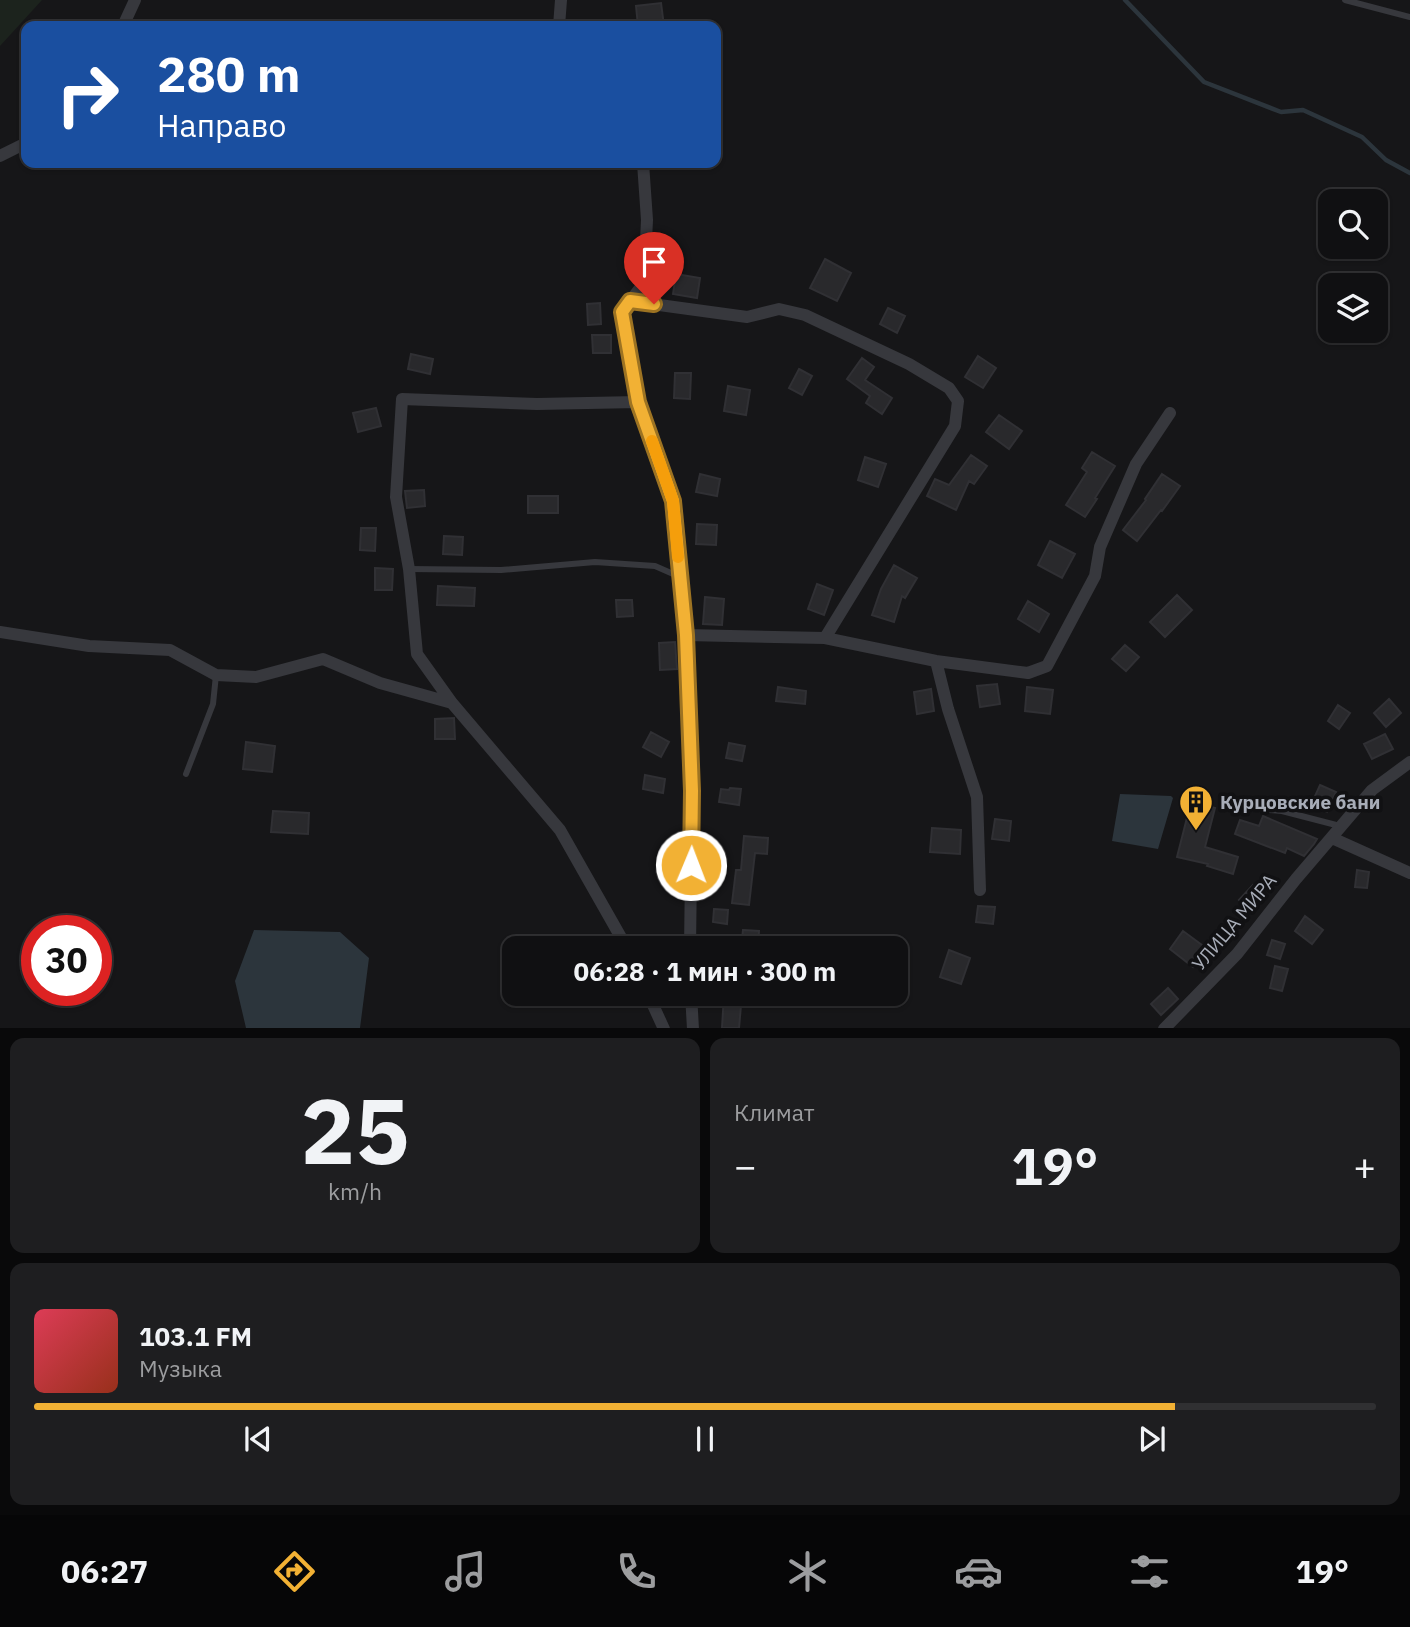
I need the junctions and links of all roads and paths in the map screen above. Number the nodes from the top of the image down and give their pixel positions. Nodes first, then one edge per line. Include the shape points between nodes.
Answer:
1 (135, 0) edge
2 (561, 0) edge
3 (1345, 0) edge
4 (1410, 17) edge
5 (125, 21) edge
6 (559, 21) edge
7 (21, 146) edge
8 (0, 156) edge
9 (643, 168) edge
10 (630, 301) junction
11 (638, 402) junction
12 (1170, 413) dead end
13 (409, 569) junction
14 (680, 577) junction
15 (0, 632) edge
16 (686, 635) junction
17 (825, 638) junction
18 (936, 660) junction
19 (216, 675) junction
20 (453, 703) junction
21 (1410, 762) edge
22 (186, 774) dead end
23 (1225, 806) dead end
24 (1342, 827) junction
25 (1332, 838) junction
26 (1410, 873) edge
27 (980, 890) dead end
28 (621, 936) edge
29 (690, 936) edge
30 (654, 1006) edge
31 (691, 1006) edge
32 (664, 1028) edge
33 (692, 1028) edge
34 (1164, 1028) edge

1 - 5 street
2 - 6 street
3 - 4 lane
7 - 8 street
9 - 10 street via 644,283
10 - 11 street via 622,312
10 - 17 street via 747,317 779,309 805,315 909,364 949,388 958,401 955,426
11 - 13 street via 402,399 397,497
11 - 14 street via 673,501
12 - 18 street via 1136,464 1100,547 1095,576 1047,666 1028,673
13 - 14 lane via 501,570 595,562 655,566
13 - 20 street via 416,654
14 - 16 street
15 - 19 street via 89,646 170,650
16 - 17 street
16 - 29 street via 692,791
17 - 18 street
18 - 27 street via 977,797
19 - 20 street via 256,677 323,659 380,683
19 - 22 lane via 213,704
20 - 28 street via 560,830
21 - 24 street, УЛИЦА МИРА via 1372,790
23 - 24 lane via 1282,811
24 - 25 street, УЛИЦА МИРА
25 - 26 street
25 - 34 street, УЛИЦА МИРА via 1237,954
30 - 32 street
31 - 33 street

